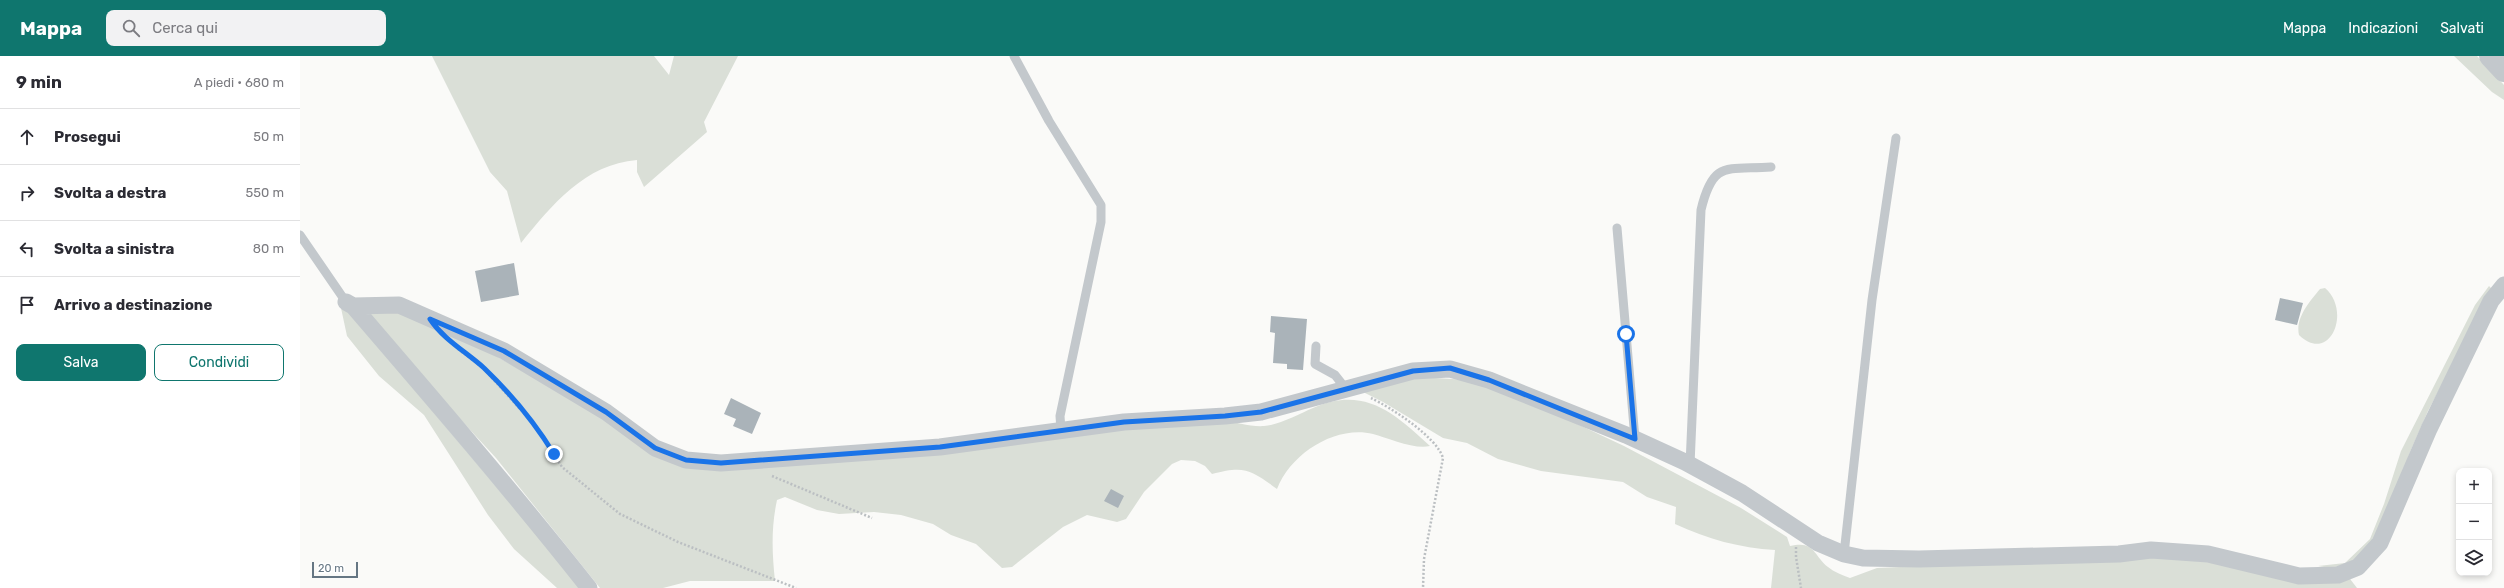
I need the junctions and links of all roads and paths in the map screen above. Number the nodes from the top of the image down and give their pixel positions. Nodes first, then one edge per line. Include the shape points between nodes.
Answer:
1 (1014, 56) edge
2 (2490, 56) edge
3 (2504, 71) edge
4 (1896, 138) dead end
5 (1771, 167) dead end
6 (1617, 228) dead end
7 (300, 235) edge
8 (2504, 285) edge
9 (349, 304) junction
10 (454, 346) dead end
11 (1316, 346) dead end
12 (1346, 389) junction
13 (1061, 430) junction
14 (1635, 439) junction
15 (753, 460) junction
16 (1690, 465) junction
17 (872, 518) dead end
18 (1798, 530) junction
19 (1844, 554) junction
20 (589, 588) edge
21 (796, 588) edge
22 (1423, 588) edge
23 (1800, 588) edge

1 - 13 lane via 1049,121 1101,205 1101,222 1060,416
2 - 3 street
4 - 19 lane via 1878,255
5 - 16 lane via 1722,170 1712,178 1706,189 1701,210
6 - 14 lane
7 - 9 lane
8 - 19 street via 2491,301 2436,415 2380,543 2358,567 2338,575 2299,576 2208,554 2151,550 2119,554 1919,559 1863,558
9 - 15 street via 399,305 504,351 606,412 655,448 686,460 721,463
9 - 20 street via 529,512
10 - 21 path via 483,368 516,403 538,429 562,467 620,514 678,542
11 - 12 lane via 1315,364 1335,374
12 - 13 street via 1261,412 1124,422
12 - 14 street via 1413,371 1450,368 1489,380
12 - 22 path via 1383,404 1415,426 1441,451
13 - 15 street via 940,447
14 - 16 street
15 - 17 path via 756,468 765,474
16 - 18 street via 1742,493
18 - 19 street via 1818,543
18 - 23 path via 1796,557

